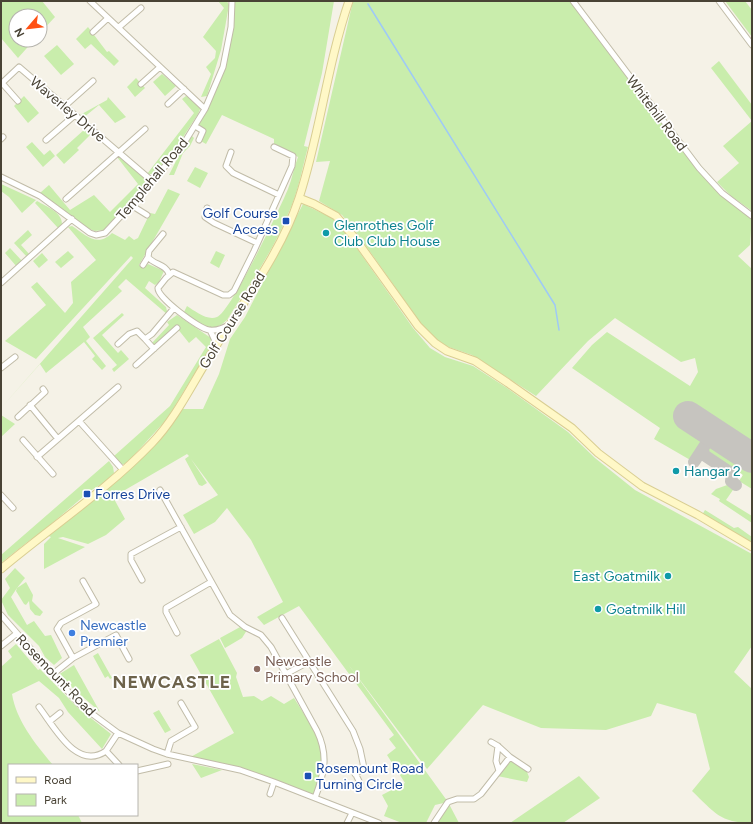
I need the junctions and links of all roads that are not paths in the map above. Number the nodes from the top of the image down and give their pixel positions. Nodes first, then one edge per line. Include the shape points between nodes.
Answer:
1 (90, 1) edge
2 (232, 1) edge
3 (348, 1) edge
4 (573, 1) edge
5 (719, 1) edge
6 (141, 8) dead end
7 (108, 18) junction
8 (120, 27) junction
9 (93, 32) dead end
10 (752, 45) edge
11 (160, 67) junction
12 (93, 81) dead end
13 (141, 84) dead end
14 (184, 89) junction
15 (18, 101) dead end
16 (168, 104) dead end
17 (65, 106) junction
18 (205, 108) junction
19 (75, 115) junction
20 (195, 126) junction
21 (145, 129) dead end
22 (46, 140) dead end
23 (199, 140) dead end
24 (274, 147) dead end
25 (119, 152) junction
26 (231, 152) dead end
27 (1, 177) edge
28 (152, 181) junction
29 (279, 195) junction
30 (299, 198) junction
31 (66, 199) dead end
32 (131, 205) junction
33 (208, 208) dead end
34 (147, 215) dead end
35 (752, 216) edge
36 (72, 219) junction
37 (163, 234) dead end
38 (257, 243) junction
39 (148, 257) junction
40 (143, 264) dead end
41 (169, 274) junction
42 (1, 283) edge
43 (174, 308) junction
44 (230, 323) junction
45 (177, 328) dead end
46 (210, 330) junction
47 (145, 340) junction
48 (118, 344) dead end
49 (217, 344) junction
50 (154, 349) junction
51 (15, 357) dead end
52 (2, 365) edge
53 (136, 365) dead end
54 (118, 387) dead end
55 (43, 389) dead end
56 (30, 405) junction
57 (18, 417) dead end
58 (79, 421) junction
59 (58, 439) junction
60 (23, 440) dead end
61 (38, 456) junction
62 (123, 470) junction
63 (53, 474) dead end
64 (160, 490) dead end
65 (1, 495) edge
66 (13, 508) dead end
67 (181, 527) junction
68 (752, 548) edge
69 (1, 569) edge
70 (142, 580) dead end
71 (83, 581) dead end
72 (211, 582) junction
73 (1, 615) edge
74 (282, 618) dead end
75 (177, 633) dead end
76 (16, 634) junction
77 (1, 646) edge
78 (73, 658) junction
79 (129, 659) dead end
80 (310, 661) junction
81 (53, 674) junction
82 (286, 674) junction
83 (181, 703) dead end
84 (39, 707) dead end
85 (60, 713) dead end
86 (50, 721) junction
87 (118, 733) junction
88 (491, 742) dead end
89 (498, 746) junction
90 (106, 751) junction
91 (167, 754) junction
92 (510, 756) junction
93 (119, 764) edge
94 (168, 764) dead end
95 (528, 770) dead end
96 (138, 771) edge
97 (499, 771) junction
98 (274, 782) junction
99 (360, 783) dead end
100 (270, 794) dead end
101 (314, 798) junction
102 (352, 813) junction
103 (347, 823) edge
104 (380, 823) edge
105 (434, 823) edge

1 - 7 street
2 - 18 street, Templehall Road via 231,27 223,67
3 - 30 street, Golf Course Road via 338,32
4 - 35 street, Whitehill Road via 699,168 722,193
5 - 10 street
6 - 8 street
7 - 8 street
7 - 9 street
8 - 11 street
11 - 13 street
11 - 14 street
12 - 17 street
14 - 16 street
14 - 18 street
15 - 17 street, Waverley Drive via 2,83 19,67
17 - 19 street, Waverley Drive
18 - 20 street, Templehall Road
19 - 22 street
19 - 25 street, Waverley Drive
20 - 23 street via 203,131
20 - 28 street, Templehall Road
21 - 25 street
24 - 29 street via 293,156 292,166
25 - 28 street, Waverley Drive
25 - 31 street
26 - 29 street via 226,166 233,173
27 - 36 street via 40,196
28 - 32 street, Templehall Road
29 - 38 street
30 - 44 street, Golf Course Road via 278,244
30 - 68 street via 336,216 418,326 435,343 447,351 475,361 508,383 572,428 598,453 642,486 698,515
32 - 34 street
32 - 36 street, Templehall Road via 105,233 90,233
33 - 38 street via 205,217
36 - 42 street
37 - 39 street via 149,251
38 - 41 street via 242,277 229,295 220,294 176,272
39 - 40 street
39 - 41 street via 165,267
41 - 43 street via 158,292
43 - 46 street via 201,327
43 - 47 street
44 - 46 street via 220,329
44 - 49 street, Golf Course Road
45 - 50 street
46 - 49 street
47 - 48 street via 137,331 129,334
47 - 50 street
49 - 62 street, Golf Course Road via 164,428
50 - 53 street
51 - 52 street
54 - 58 street
55 - 56 street via 45,392
56 - 57 street
56 - 59 street
58 - 59 street
58 - 62 street
59 - 61 street
60 - 61 street
61 - 63 street
62 - 69 street, Golf Course Road
64 - 67 street
65 - 66 street
67 - 70 street via 131,554 131,560
67 - 72 street
71 - 78 street via 96,604 61,623 57,629
72 - 75 street via 166,608
72 - 82 street via 230,615 261,635
73 - 76 street, Rosemount Road
74 - 80 street
76 - 77 street
76 - 81 street, Rosemount Road
78 - 79 street via 116,635
78 - 81 street
80 - 82 street
80 - 99 street via 353,731 364,768 354,772
81 - 87 street, Rosemount Road via 79,704
82 - 101 street via 322,741 323,776
83 - 91 street via 195,727 171,741
84 - 86 street
85 - 86 street
86 - 90 street via 75,752 88,758
87 - 90 street
87 - 91 street, Rosemount Road
88 - 89 street
89 - 92 street
89 - 97 street via 496,761
90 - 93 street
91 - 98 street, Rosemount Road via 240,770
92 - 95 street
92 - 97 street
94 - 96 street
97 - 105 street via 476,797 448,802
98 - 100 street
98 - 101 street, Rosemount Road
101 - 102 street, Rosemount Road
102 - 103 street
102 - 104 street, Rosemount Road

